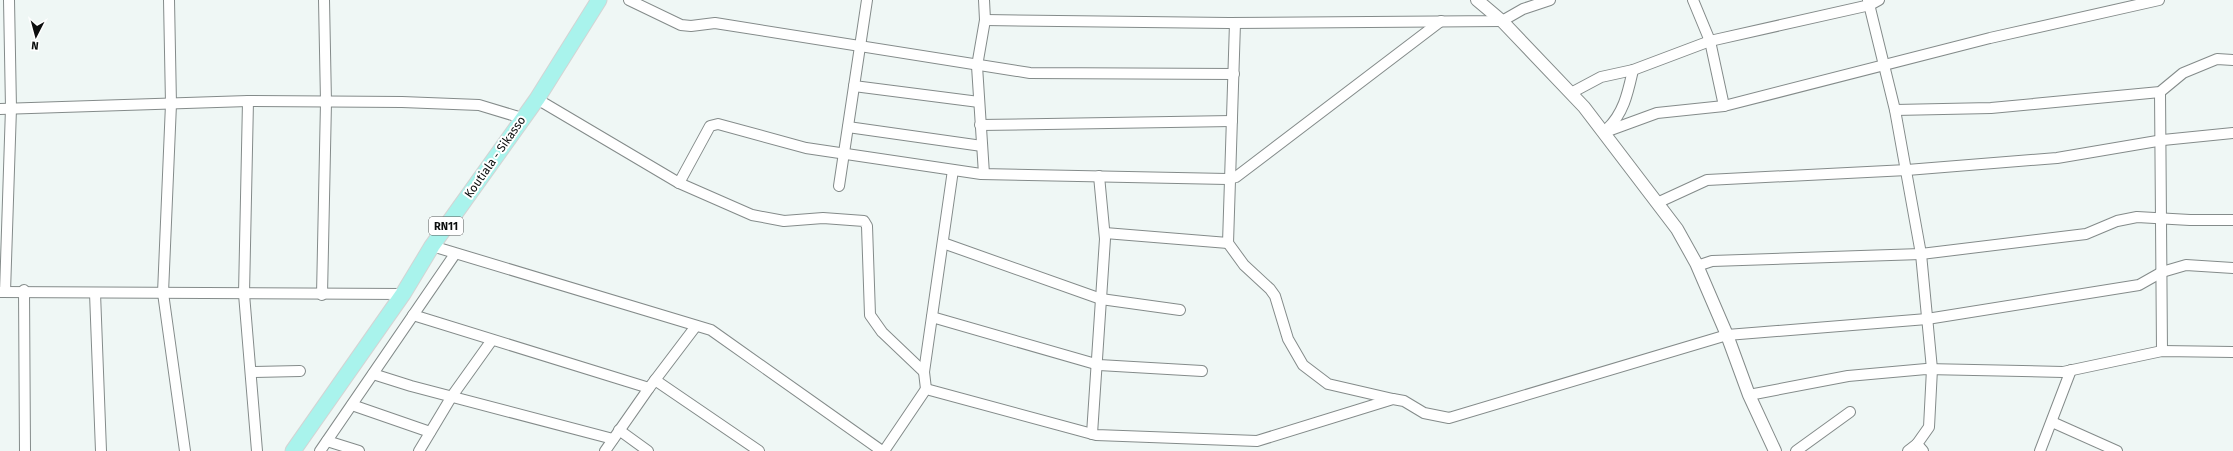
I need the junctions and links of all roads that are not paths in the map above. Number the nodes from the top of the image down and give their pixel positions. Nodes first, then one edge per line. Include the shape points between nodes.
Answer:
1 (9, 0) edge
2 (169, 0) edge
3 (324, 0) edge
4 (598, 0) edge
5 (629, 0) edge
6 (867, 0) edge
7 (984, 0) edge
8 (1477, 0) edge
9 (1550, 0) edge
10 (1693, 0) edge
11 (1879, 0) edge
12 (2159, 0) edge
13 (1869, 3) edge
14 (985, 20) junction
15 (1502, 21) junction
16 (1441, 22) junction
17 (1235, 23) junction
18 (1710, 41) junction
19 (860, 47) junction
20 (2233, 60) edge
21 (1884, 65) junction
22 (976, 66) junction
23 (1633, 70) junction
24 (1234, 74) junction
25 (854, 86) junction
26 (2160, 92) junction
27 (1571, 93) junction
28 (537, 99) junction
29 (248, 101) junction
30 (326, 102) junction
31 (979, 102) junction
32 (171, 104) junction
33 (1724, 106) junction
34 (11, 108) junction
35 (0, 109) edge
36 (1895, 110) junction
37 (522, 118) junction
38 (1232, 121) junction
39 (980, 126) junction
40 (848, 127) junction
41 (1605, 132) junction
42 (2233, 133) edge
43 (2161, 140) junction
44 (982, 146) junction
45 (844, 154) junction
46 (953, 170) junction
47 (1907, 170) junction
48 (984, 174) junction
49 (1099, 176) junction
50 (1230, 178) junction
51 (679, 183) junction
52 (839, 186) dead end
53 (1657, 203) junction
54 (2161, 218) junction
55 (2233, 220) edge
56 (1105, 233) junction
57 (1228, 243) junction
58 (943, 244) junction
59 (432, 246) junction
60 (455, 254) junction
61 (1922, 254) junction
62 (1697, 266) junction
63 (2233, 268) edge
64 (2162, 272) junction
65 (24, 290) junction
66 (3, 292) edge
67 (95, 293) junction
68 (164, 293) junction
69 (244, 294) junction
70 (403, 294) junction
71 (322, 295) junction
72 (1101, 299) junction
73 (1180, 310) dead end
74 (413, 315) junction
75 (932, 317) junction
76 (1927, 319) junction
77 (696, 326) junction
78 (1727, 335) junction
79 (492, 340) junction
80 (2162, 352) junction
81 (2233, 352) edge
82 (1097, 365) junction
83 (1932, 369) junction
84 (2071, 370) junction
85 (300, 371) dead end
86 (1202, 371) dead end
87 (250, 372) junction
88 (924, 372) junction
89 (373, 374) junction
90 (652, 384) junction
91 (926, 390) junction
92 (1749, 395) junction
93 (452, 396) junction
94 (1393, 399) junction
95 (352, 405) junction
96 (1850, 412) dead end
97 (2052, 422) junction
98 (430, 432) junction
99 (1092, 434) junction
100 (616, 435) junction
101 (327, 441) junction
102 (1920, 448) edge
103 (25, 451) edge
104 (101, 451) edge
105 (185, 451) edge
106 (257, 451) edge
107 (293, 451) edge
108 (320, 451) edge
109 (359, 451) edge
110 (419, 451) edge
111 (605, 451) edge
112 (648, 451) edge
113 (759, 451) edge
114 (883, 451) edge
115 (1775, 451) edge
116 (1796, 451) edge
117 (1908, 451) edge
118 (2040, 451) edge
119 (2117, 451) edge

1 - 34 street
2 - 32 street
3 - 30 street
4 - 28 main road, Koutiala - Sikasso / RN11
5 - 19 street via 681,25 715,22
6 - 19 street
7 - 14 street
8 - 15 street
9 - 15 street
10 - 18 street
11 - 13 street
12 - 21 street
13 - 18 street
13 - 21 street
14 - 17 street
14 - 22 street
15 - 16 street
15 - 27 street
16 - 17 street
16 - 50 street via 1236,177
17 - 24 street
18 - 23 street
18 - 33 street
19 - 22 street
19 - 25 street
20 - 26 street via 2217,59 2183,73
21 - 33 street
21 - 36 street
22 - 24 street via 1030,73
22 - 31 street
23 - 27 street via 1602,77
23 - 41 street via 1630,87 1618,119
24 - 38 street
25 - 31 street
25 - 40 street
26 - 36 street via 1991,108
26 - 43 street
27 - 41 street
28 - 37 main road, Koutiala - Sikasso / RN11
28 - 51 street
29 - 30 street
29 - 32 street
29 - 69 street
30 - 37 street via 479,105
30 - 71 street
31 - 39 street
32 - 34 street
32 - 68 street
33 - 41 street via 1657,113
34 - 35 street
34 - 66 street
36 - 47 street
37 - 59 main road, Koutiala - Sikasso / RN11
38 - 39 street
38 - 50 street
39 - 44 street
40 - 44 street
40 - 45 street
41 - 53 street
42 - 43 street
43 - 47 street via 2057,158
43 - 54 street
44 - 48 street
45 - 46 street
45 - 51 street via 806,148 718,124 710,126
45 - 52 street
46 - 48 street
46 - 58 street
47 - 53 street via 1707,180
47 - 61 street
48 - 49 street
49 - 50 street
49 - 56 street
50 - 57 street
51 - 88 street via 752,215 784,221 822,218 864,221 867,226 870,315 882,332
53 - 62 street via 1677,229
54 - 55 street
54 - 61 street via 2137,217 2117,221 2086,234
54 - 64 street
56 - 57 street
56 - 72 street
57 - 94 street via 1244,265 1275,296 1288,338 1303,365 1333,386
58 - 72 street
58 - 75 street
59 - 60 street
59 - 70 main road, Koutiala - Sikasso / RN11
60 - 74 street
60 - 77 street
61 - 62 street via 1712,261
61 - 76 street
62 - 78 street
63 - 64 street via 2186,265
64 - 76 street via 2139,286
64 - 80 street
65 - 66 street
65 - 67 street
65 - 103 street
67 - 68 street
67 - 104 street
68 - 69 street
68 - 105 street
69 - 71 street
69 - 87 street
70 - 71 street
70 - 107 main road, Koutiala - Sikasso / RN11
72 - 73 street
72 - 82 street
74 - 79 street
74 - 89 street
75 - 82 street
75 - 88 street
76 - 78 street
76 - 83 street
77 - 90 street
77 - 114 street via 711,330
78 - 92 street
78 - 94 street via 1449,418 1424,413 1404,401
79 - 90 street
79 - 93 street
80 - 81 street
80 - 84 street
82 - 86 street
82 - 99 street
83 - 84 street
83 - 92 street via 1848,376
83 - 102 street via 1929,427
84 - 97 street
85 - 87 street
87 - 106 street
88 - 91 street
89 - 93 street
89 - 95 street
90 - 100 street
90 - 113 street
91 - 99 street
91 - 114 street
92 - 115 street
93 - 98 street
93 - 100 street
94 - 99 street via 1257,442
95 - 98 street
95 - 101 street
96 - 116 street
97 - 118 street
97 - 119 street
98 - 110 street
100 - 111 street
100 - 112 street
101 - 108 street
101 - 109 street
102 - 117 street

